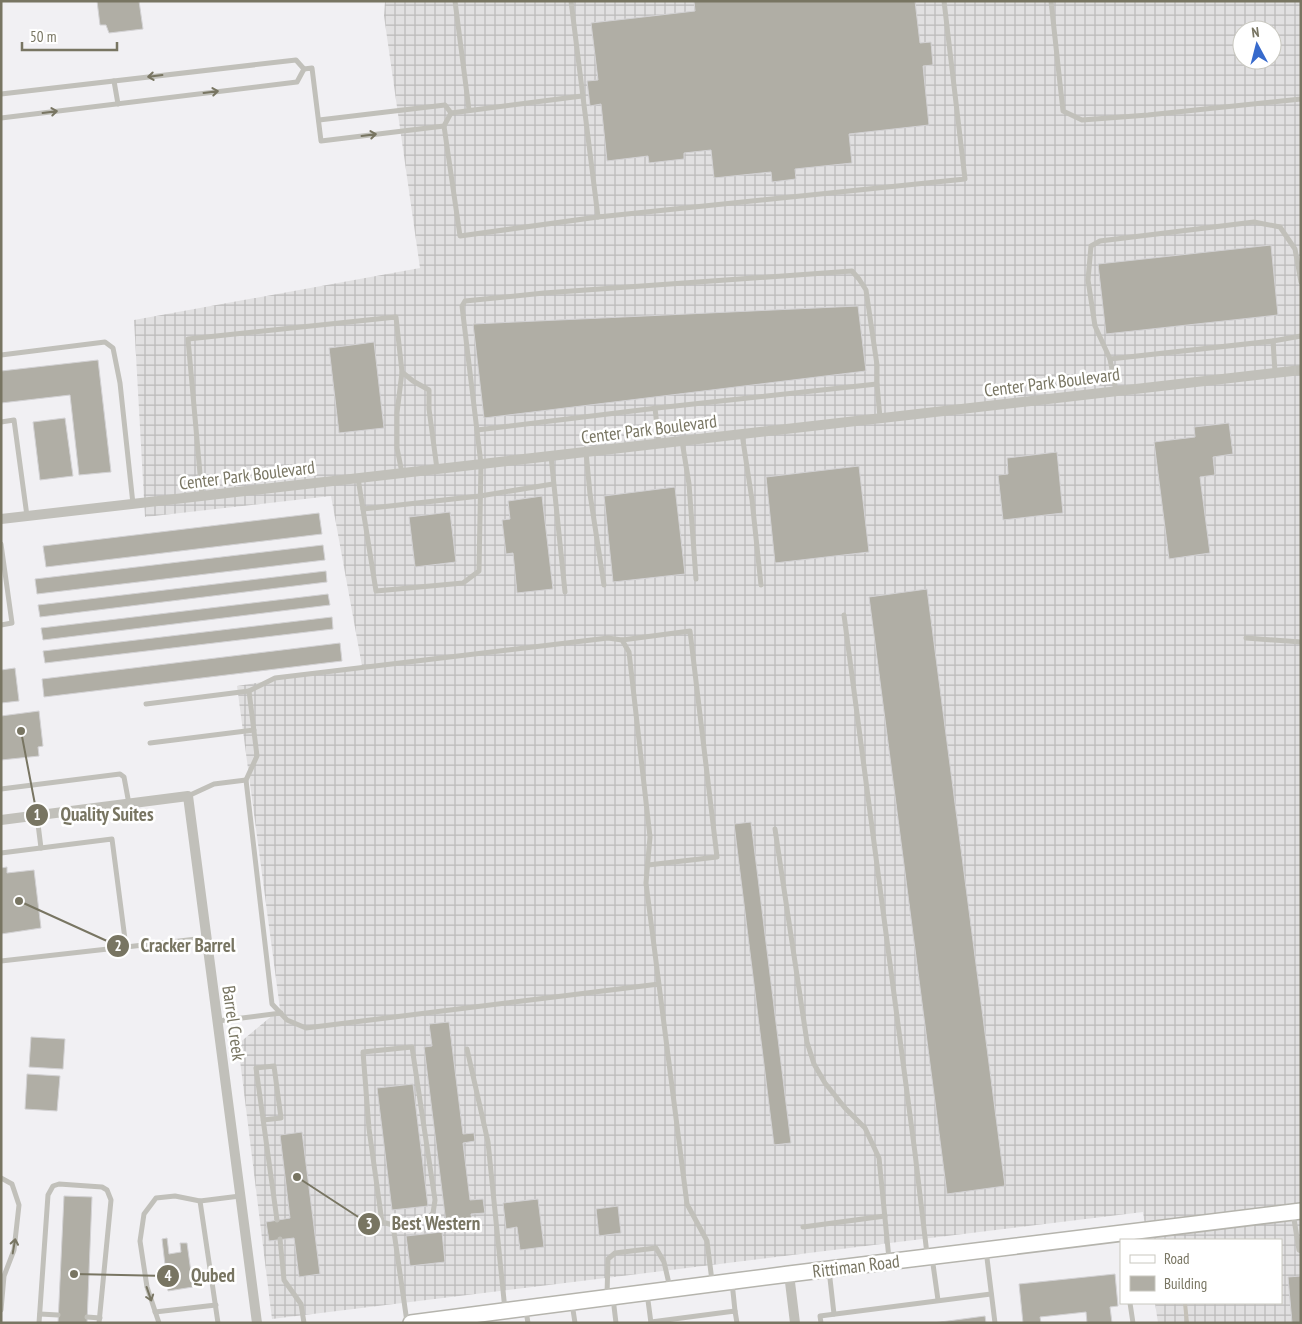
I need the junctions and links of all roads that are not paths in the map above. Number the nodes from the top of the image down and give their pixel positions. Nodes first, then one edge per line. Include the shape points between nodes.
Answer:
1 (455, 1) edge
2 (571, 1) edge
3 (944, 1) edge
4 (1051, 1) edge
5 (304, 69) junction
6 (114, 81) junction
7 (1, 94) edge
8 (582, 96) junction
9 (1301, 99) edge
10 (118, 104) junction
11 (469, 110) junction
12 (452, 113) junction
13 (1, 118) edge
14 (319, 120) junction
15 (444, 126) junction
16 (598, 217) junction
17 (1301, 282) edge
18 (1301, 336) edge
19 (1272, 341) junction
20 (1, 355) edge
21 (1110, 359) junction
22 (1301, 370) edge
23 (402, 372) junction
24 (1276, 373) junction
25 (877, 384) junction
26 (1116, 392) junction
27 (655, 408) junction
28 (880, 418) junction
29 (1, 422) edge
30 (477, 430) junction
31 (742, 434) junction
32 (682, 441) junction
33 (659, 444) junction
34 (586, 452) junction
35 (551, 456) junction
36 (481, 464) junction
37 (437, 469) junction
38 (402, 473) junction
39 (358, 478) junction
40 (553, 484) junction
41 (202, 496) junction
42 (480, 496) junction
43 (133, 504) junction
44 (363, 509) junction
45 (27, 516) junction
46 (1, 519) edge
47 (2, 548) edge
48 (696, 579) dead end
49 (604, 584) dead end
50 (762, 585) dead end
51 (565, 592) dead end
52 (844, 615) dead end
53 (1, 625) edge
54 (1246, 638) dead end
55 (622, 640) junction
56 (1301, 642) edge
57 (250, 691) junction
58 (146, 704) dead end
59 (254, 730) junction
60 (150, 743) dead end
61 (246, 780) junction
62 (1, 789) edge
63 (188, 796) junction
64 (128, 804) junction
65 (37, 815) junction
66 (1, 820) edge
67 (775, 829) dead end
68 (41, 848) junction
69 (1, 853) edge
70 (648, 865) junction
71 (206, 938) junction
72 (126, 947) junction
73 (1, 961) edge
74 (658, 984) junction
75 (280, 1013) junction
76 (217, 1021) junction
77 (467, 1049) dead end
78 (263, 1120) junction
79 (1, 1178) edge
80 (240, 1196) junction
81 (200, 1201) junction
82 (1297, 1212) edge
83 (885, 1216) junction
84 (277, 1220) dead end
85 (393, 1225) junction
86 (803, 1227) dead end
87 (1122, 1237) edge
88 (280, 1239) dead end
89 (986, 1250) junction
90 (1301, 1251) edge
91 (930, 1257) junction
92 (890, 1262) junction
93 (829, 1270) junction
94 (789, 1274) junction
95 (3, 1280) edge
96 (732, 1282) junction
97 (713, 1284) junction
98 (671, 1290) junction
99 (647, 1293) junction
100 (992, 1294) junction
101 (610, 1297) junction
102 (938, 1300) junction
103 (572, 1302) junction
104 (1130, 1304) edge
105 (216, 1305) junction
106 (1, 1310) edge
107 (505, 1311) junction
108 (735, 1311) junction
109 (155, 1312) junction
110 (40, 1314) junction
111 (834, 1314) junction
112 (58, 1315) dead end
113 (527, 1315) edge
114 (87, 1317) dead end
115 (485, 1318) edge
116 (100, 1320) edge
117 (414, 1322) edge
118 (651, 1322) edge
119 (39, 1323) edge
120 (159, 1323) edge
121 (218, 1323) edge
122 (257, 1323) edge
123 (304, 1323) edge
124 (575, 1323) edge
125 (616, 1323) edge
126 (736, 1323) edge
127 (795, 1323) edge
128 (821, 1323) edge
129 (995, 1323) edge
130 (1133, 1323) edge

1 - 11 lane
2 - 8 lane
3 - 16 lane via 965,179
4 - 9 lane via 1063,111 1082,120
5 -> 6 lane via 296,60
10 -> 5 lane via 297,82
5 - 14 lane via 312,68
6 - 7 lane
6 - 10 lane
8 - 11 lane
8 - 16 lane
13 -> 10 lane
11 - 12 lane
12 - 14 lane via 445,105
12 - 15 lane
14 -> 15 lane via 321,141
15 - 16 lane via 460,236
17 - 21 lane via 1295,249 1280,227 1254,222 1100,241 1091,246 1088,280 1095,326
18 - 19 lane
19 - 21 lane
19 - 24 lane
20 - 43 lane via 106,342 113,348
21 - 26 lane
22 - 24 street, Center Park Boulevard
23 - 37 lane via 429,390
23 - 38 lane via 397,448
23 - 41 lane via 396,317 188,339
24 - 26 street, Center Park Boulevard
25 - 27 lane
25 - 28 lane
25 - 30 lane via 866,290 852,271 465,301 462,306
26 - 28 street, Center Park Boulevard
27 - 30 lane
27 - 33 lane
28 - 31 street, Center Park Boulevard
29 - 45 lane via 14,420
30 - 36 lane
31 - 32 street, Center Park Boulevard
31 - 50 lane
32 - 33 street, Center Park Boulevard
32 - 48 lane via 689,484
33 - 34 street, Center Park Boulevard
34 - 35 street, Center Park Boulevard
34 - 49 lane
35 - 36 street, Center Park Boulevard
35 - 40 lane
36 - 37 street, Center Park Boulevard
36 - 42 lane
37 - 38 street, Center Park Boulevard
38 - 39 street, Center Park Boulevard
39 - 41 street, Center Park Boulevard
39 - 44 lane
40 - 42 lane
40 - 51 lane
41 - 43 street, Center Park Boulevard
42 - 44 lane
42 - 44 lane via 479,571 463,583 376,591
43 - 45 street, Center Park Boulevard
45 - 46 street, Center Park Boulevard
47 - 53 lane via 12,623
52 - 91 lane
54 - 56 lane
55 - 57 lane via 608,638 275,678
55 - 70 lane via 629,652 650,836
55 - 70 lane via 690,631 717,857
57 - 58 lane
57 - 59 lane
59 - 60 lane
59 - 61 lane via 257,756
61 - 63 lane via 214,784
61 - 75 lane via 272,1004
62 - 64 lane via 120,774 124,777
63 - 64 street
63 - 71 street, Barrel Creek
64 - 65 street
65 - 66 street
65 - 68 lane
67 - 83 lane via 807,1042 825,1083 865,1128 876,1150
68 - 69 lane
68 - 72 lane via 112,838
70 - 74 lane via 646,883
71 - 72 lane
71 - 76 street, Barrel Creek
72 - 73 lane
74 - 75 lane via 306,1028 287,1020
74 - 97 lane via 686,1204 707,1241
75 - 76 lane
76 - 80 street, Barrel Creek
77 - 107 lane via 488,1142
78 - 78 lane via 256,1068 274,1066 281,1118
78 - 84 lane
95 -> 79 lane via 14,1250 18,1205 12,1184
80 - 81 lane
80 - 122 street, Barrel Creek
81 - 105 lane
81 -> 109 lane via 175,1196 156,1198 144,1214 140,1241 147,1287
82 - 87 main road, Rittiman Road
82 - 90 lane
83 - 86 lane
83 - 92 lane
85 - 85 lane via 428,1218 434,1206 412,1047 364,1052 369,1129 382,1222
85 - 117 lane
87 - 89 main road, Rittiman Road
88 - 123 lane via 284,1280 301,1304
89 - 91 main road, Rittiman Road
89 - 100 lane
91 - 92 main road, Rittiman Road
91 - 102 lane
92 - 93 main road, Rittiman Road
93 - 94 main road, Rittiman Road
93 - 111 lane
94 - 96 main road, Rittiman Road
94 - 127 street
95 - 106 lane
96 - 97 main road, Rittiman Road
96 - 108 lane
97 - 98 main road, Rittiman Road
98 - 99 main road, Rittiman Road
98 - 101 lane via 664,1262 656,1248 616,1253 608,1259
99 - 101 main road, Rittiman Road
99 - 118 lane
100 - 102 lane
100 - 129 lane
101 - 103 main road, Rittiman Road
101 - 125 lane
102 - 111 lane
103 - 113 main road, Rittiman Road
103 - 124 lane
104 - 130 lane
105 - 109 lane
105 - 121 lane
107 - 113 main road, Rittiman Road
107 - 115 main road, Rittiman Road
108 - 118 lane
108 - 126 lane
109 - 120 lane
110 - 112 lane
110 - 116 lane via 50,1190 59,1184 102,1187 111,1200
110 - 119 lane
111 - 128 lane via 820,1316
114 - 116 lane
115 - 117 main road, Rittiman Road

